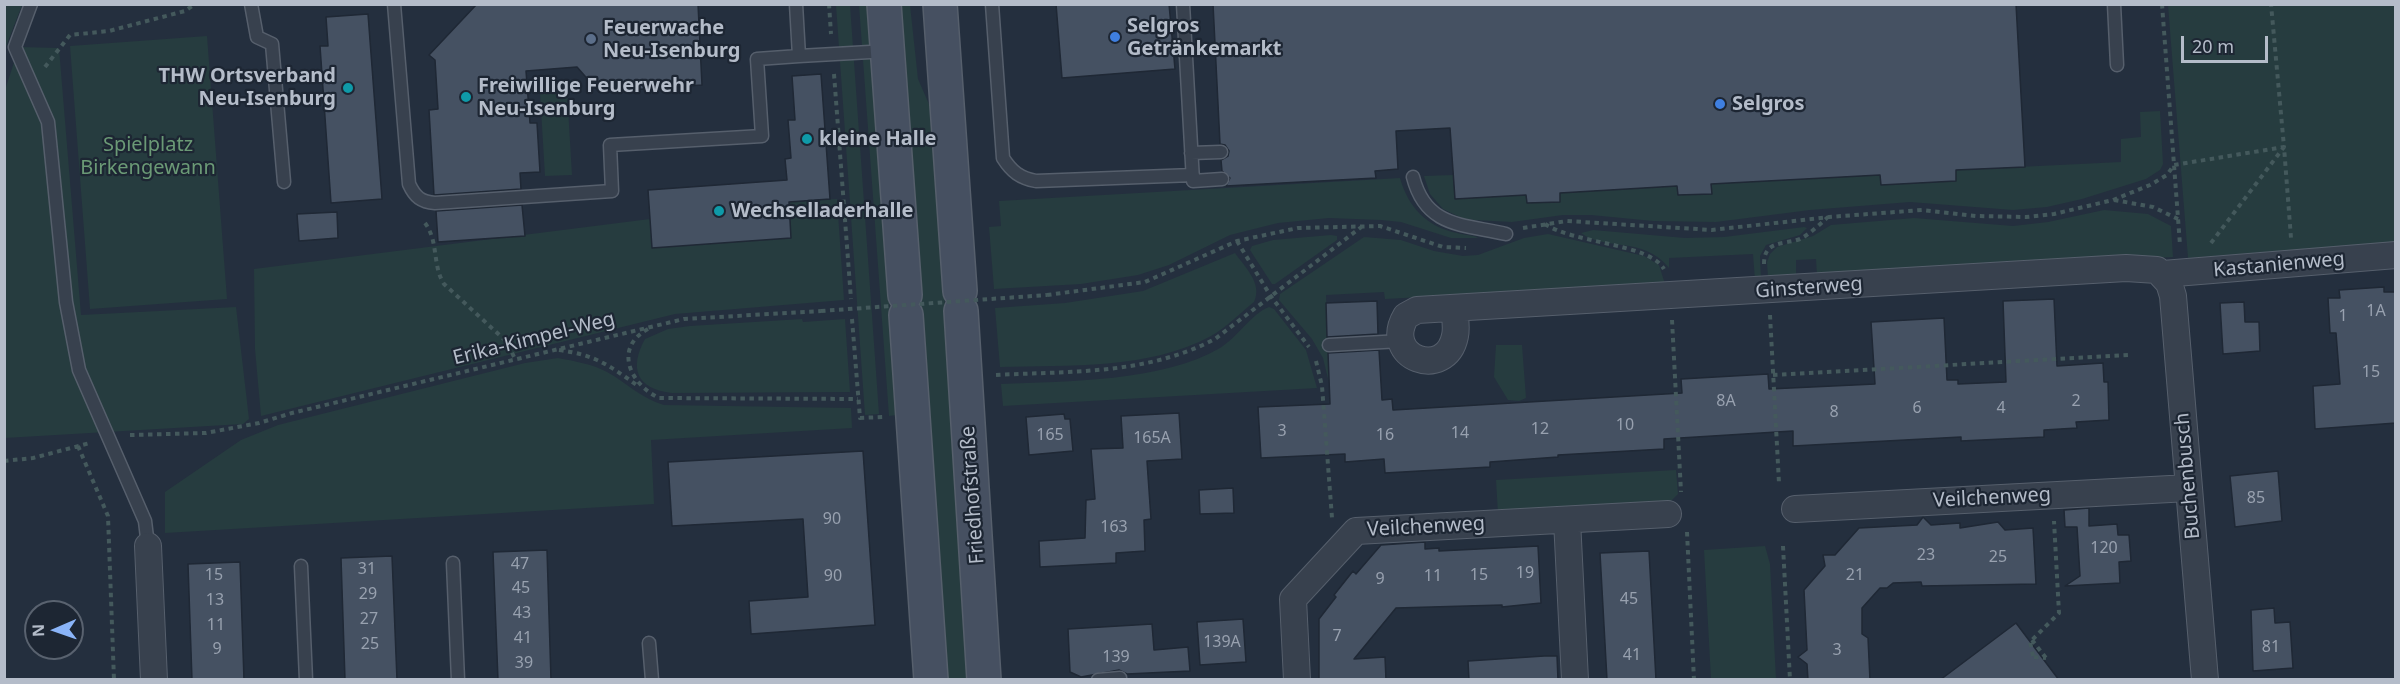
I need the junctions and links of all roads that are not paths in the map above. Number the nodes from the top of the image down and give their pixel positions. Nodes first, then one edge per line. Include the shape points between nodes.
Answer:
1 (31, 4) edge
2 (251, 4) edge
3 (394, 4) edge
4 (796, 4) edge
5 (884, 4) edge
6 (940, 4) edge
7 (992, 4) edge
8 (1183, 4) edge
9 (2114, 4) edge
10 (888, 51) junction
11 (799, 56) junction
12 (2117, 65) dead end
13 (1221, 152) dead end
14 (1191, 153) junction
15 (1192, 175) junction
16 (1413, 177) dead end
17 (1222, 179) dead end
18 (284, 182) dead end
19 (1506, 234) road end
20 (2396, 255) edge
21 (2163, 274) junction
22 (1455, 309) junction
23 (1401, 341) junction
24 (1329, 345) dead end
25 (2189, 488) junction
26 (1795, 509) dead end
27 (1679, 512) road end
28 (1567, 520) junction
29 (148, 546) joint
30 (453, 563) dead end
31 (301, 566) dead end
32 (649, 643) dead end
33 (1120, 678) edge
34 (154, 680) edge
35 (306, 680) edge
36 (458, 680) edge
37 (652, 680) edge
38 (931, 680) edge
39 (984, 680) edge
40 (1098, 680) edge
41 (1297, 680) edge
42 (1575, 680) edge
43 (2205, 680) edge

1 - 29 lane via 15,47 48,122 66,302 79,370 145,520
2 - 18 lane via 257,37 272,44
3 - 11 lane via 409,184 423,202 612,191 610,145 762,136 757,59
4 - 11 lane
5 - 10 main road
6 - 39 main road, Friedhofstraße
7 - 15 lane via 1003,158 1010,170 1036,182
8 - 14 lane
9 - 12 lane
10 - 11 lane
10 - 38 main road
13 - 14 lane
14 - 15 lane
15 - 17 lane via 1193,181
16 - 19 lane via 1416,191 1434,214 1447,222
20 - 21 street, Kastanienweg
21 - 22 street, Ginsterweg via 2126,268
21 - 25 street, Buchenbusch via 2173,296
22 - 23 street, Ginsterweg via 1411,312 1402,321
22 - 23 street via 1455,336 1440,358 1418,359
23 - 24 lane
25 - 26 street, Veilchenweg
25 - 43 street, Buchenbusch
27 - 28 street, Veilchenweg
28 - 41 street, Veilchenweg via 1356,531 1293,599
28 - 42 street
29 - 34 street
30 - 36 lane
31 - 35 lane
32 - 37 lane
33 - 40 lane

